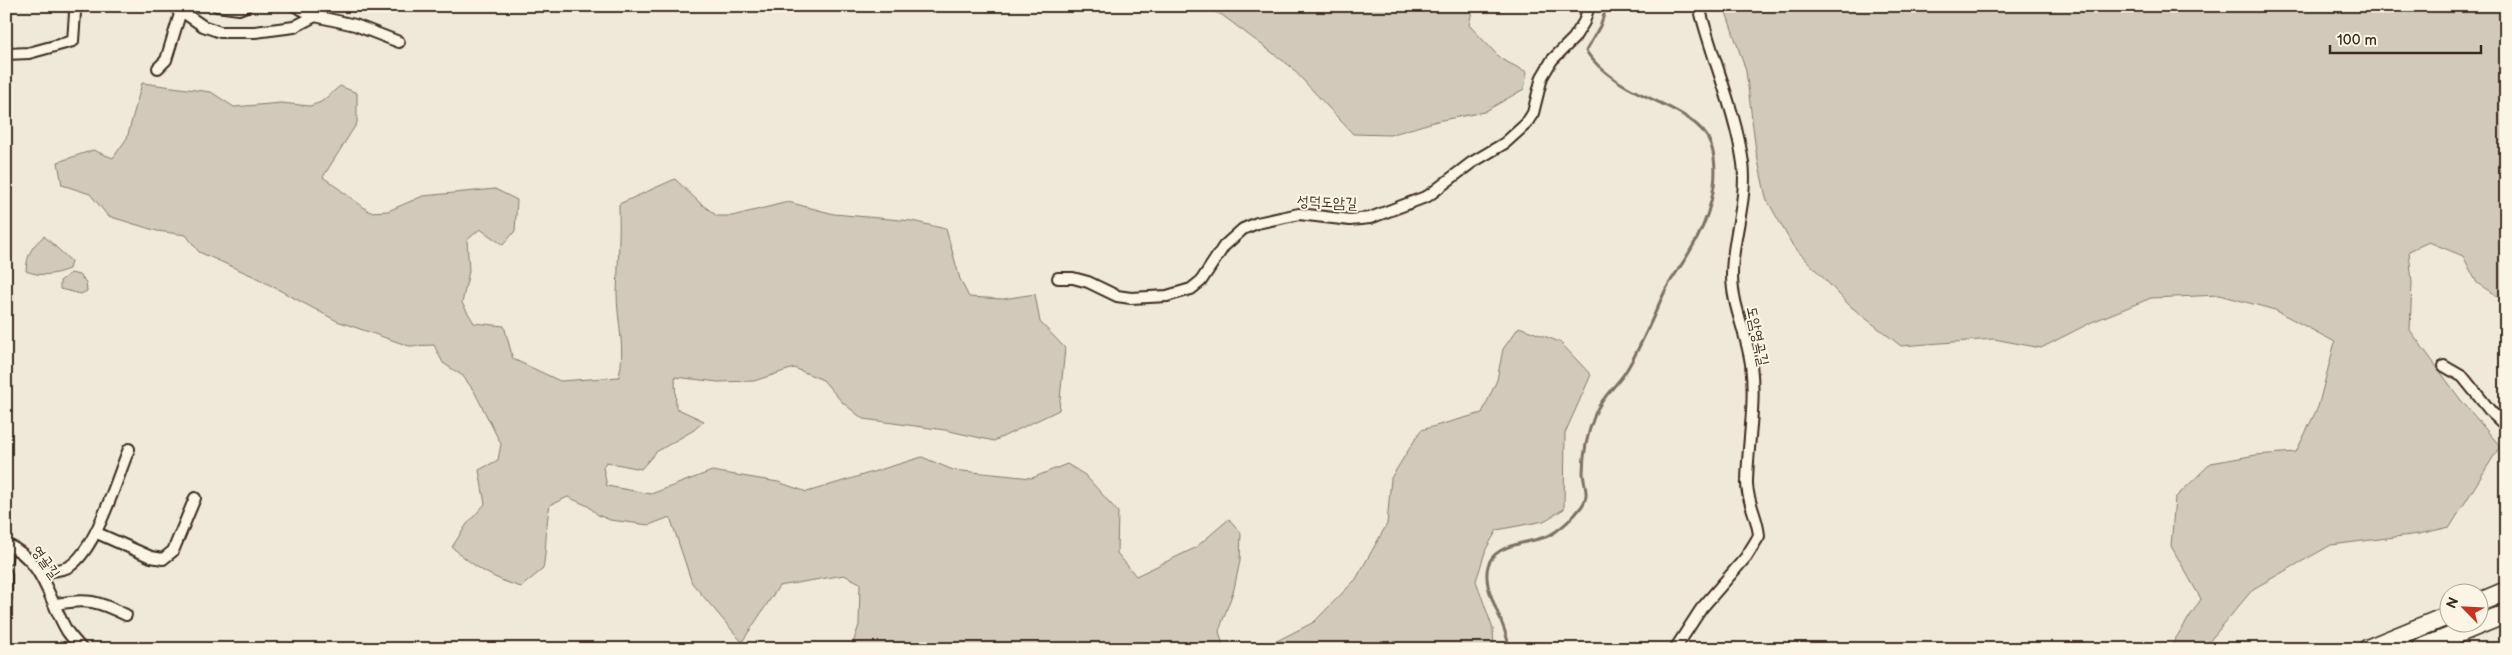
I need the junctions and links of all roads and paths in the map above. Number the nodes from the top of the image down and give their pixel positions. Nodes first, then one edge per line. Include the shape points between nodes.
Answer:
1 (73, 6) edge
2 (217, 6) edge
3 (246, 6) edge
4 (294, 6) edge
5 (1590, 6) edge
6 (1700, 6) edge
7 (175, 7) edge
8 (316, 16) junction
9 (399, 42) dead end
10 (6, 54) edge
11 (158, 68) dead end
12 (1058, 278) dead end
13 (2444, 366) dead end
14 (2506, 426) edge
15 (129, 449) dead end
16 (195, 498) dead end
17 (96, 533) junction
18 (7, 544) edge
19 (6, 560) edge
20 (40, 573) junction
21 (6, 574) edge
22 (2506, 591) edge
23 (6, 598) edge
24 (2490, 598) edge
25 (56, 604) junction
26 (2506, 614) edge
27 (126, 615) dead end
28 (2440, 618) edge
29 (82, 649) edge
30 (1674, 649) edge
31 (2367, 649) edge
32 (2420, 649) edge

1 - 10 street via 73,40 29,54
2 - 3 street via 239,9
4 - 8 street
5 - 12 street, 성덕도암길 via 1574,38 1552,60 1542,77 1533,113 1526,124 1505,143 1471,163 1428,196 1370,218 1350,220 1299,214 1257,223 1243,229 1224,246 1201,281 1191,289 1167,296 1117,296 1088,282
6 - 30 street, 도암영곡길 via 1743,166 1744,185 1732,276 1736,307 1751,365 1753,412 1747,482 1759,536
7 - 8 street via 203,26 220,32 294,27
7 - 11 street via 180,14 166,60
8 - 9 street via 355,25
13 - 14 street via 2463,377
15 - 17 street
16 - 17 street via 172,551 163,559
17 - 20 street via 68,567
18 - 19 street
18 - 20 street, 영골길 via 28,557
20 - 25 street, 영골길
21 - 23 street
22 - 24 highway
25 - 27 street via 76,600 100,602
25 - 29 street, 영골길 via 67,630
26 - 32 highway
28 - 31 highway

